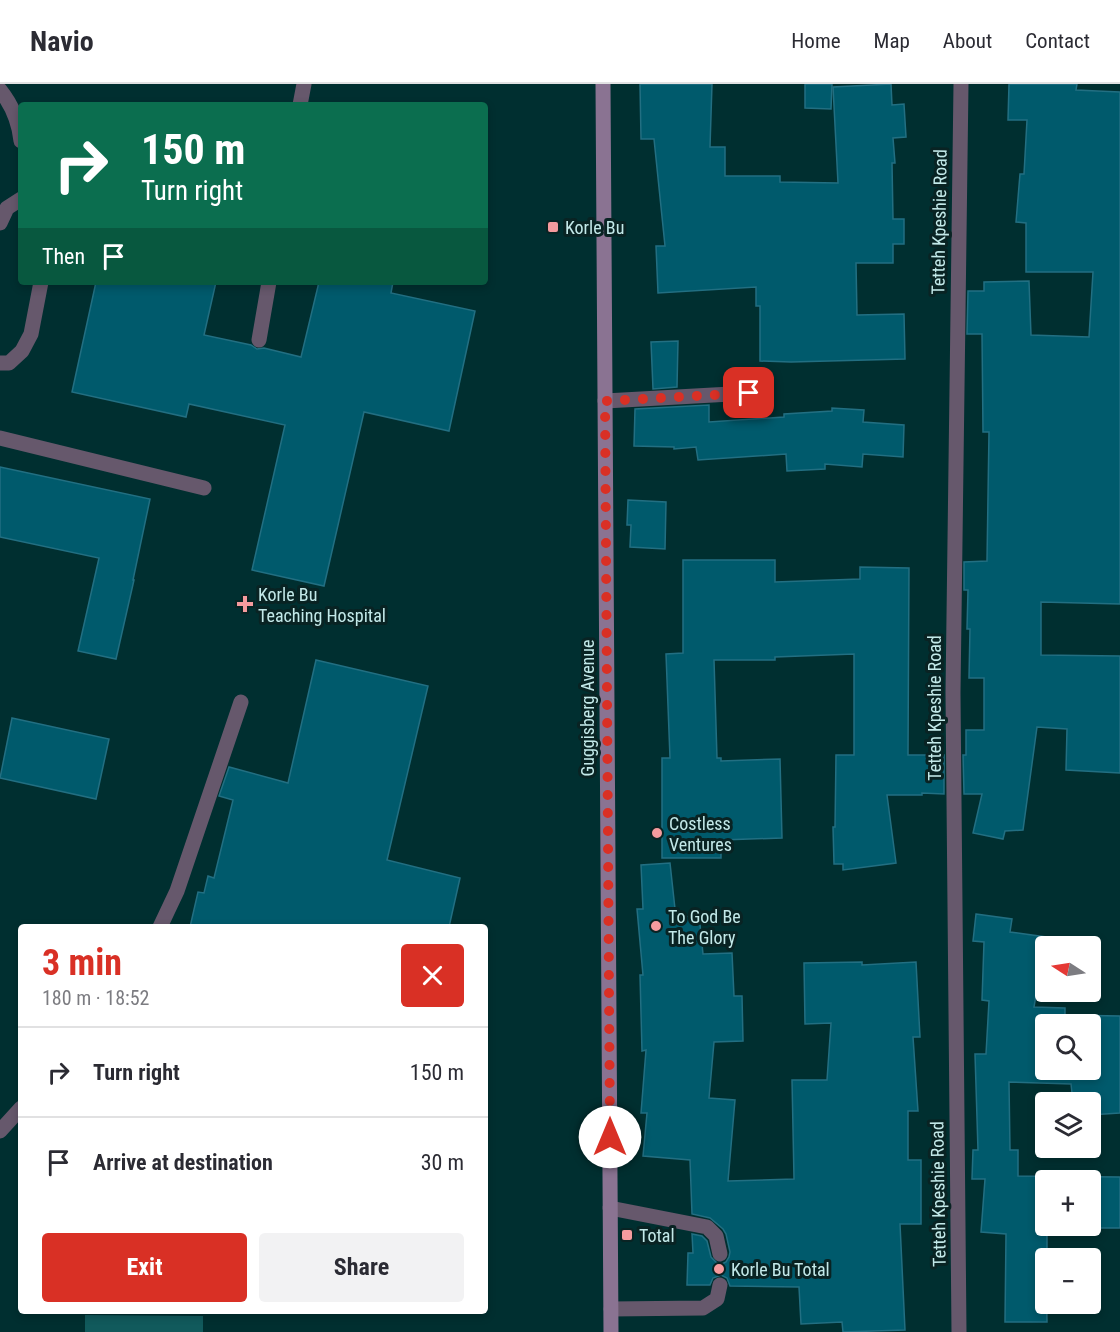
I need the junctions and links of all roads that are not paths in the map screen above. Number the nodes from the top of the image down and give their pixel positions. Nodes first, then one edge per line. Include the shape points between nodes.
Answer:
1 (304, 84) edge
2 (603, 84) edge
3 (961, 84) edge
4 (0, 90) edge
5 (301, 102) edge
6 (18, 122) edge
7 (18, 201) edge
8 (0, 224) edge
9 (40, 285) edge
10 (269, 285) edge
11 (259, 340) dead end
12 (0, 363) edge
13 (749, 393) dead end
14 (605, 401) junction
15 (0, 438) edge
16 (204, 488) dead end
17 (241, 702) dead end
18 (161, 924) edge
19 (18, 1111) edge
20 (0, 1131) edge
21 (610, 1208) junction
22 (720, 1254) dead end
23 (720, 1286) dead end
24 (611, 1309) junction
25 (611, 1332) edge
26 (959, 1332) edge

1 - 5 street
2 - 14 main road, Guggisberg Avenue
3 - 26 street, Tetteh Kpeshie Road via 953,693
4 - 6 street
7 - 8 street via 7,208
9 - 12 street via 31,333 22,351 9,363
10 - 11 street
13 - 14 street
14 - 21 main road, Guggisberg Avenue
15 - 16 street
17 - 18 street via 177,891
19 - 20 street
21 - 22 street via 707,1227 716,1236
21 - 24 main road, Guggisberg Avenue
23 - 24 street via 717,1299 703,1308
24 - 25 main road, Guggisberg Avenue

